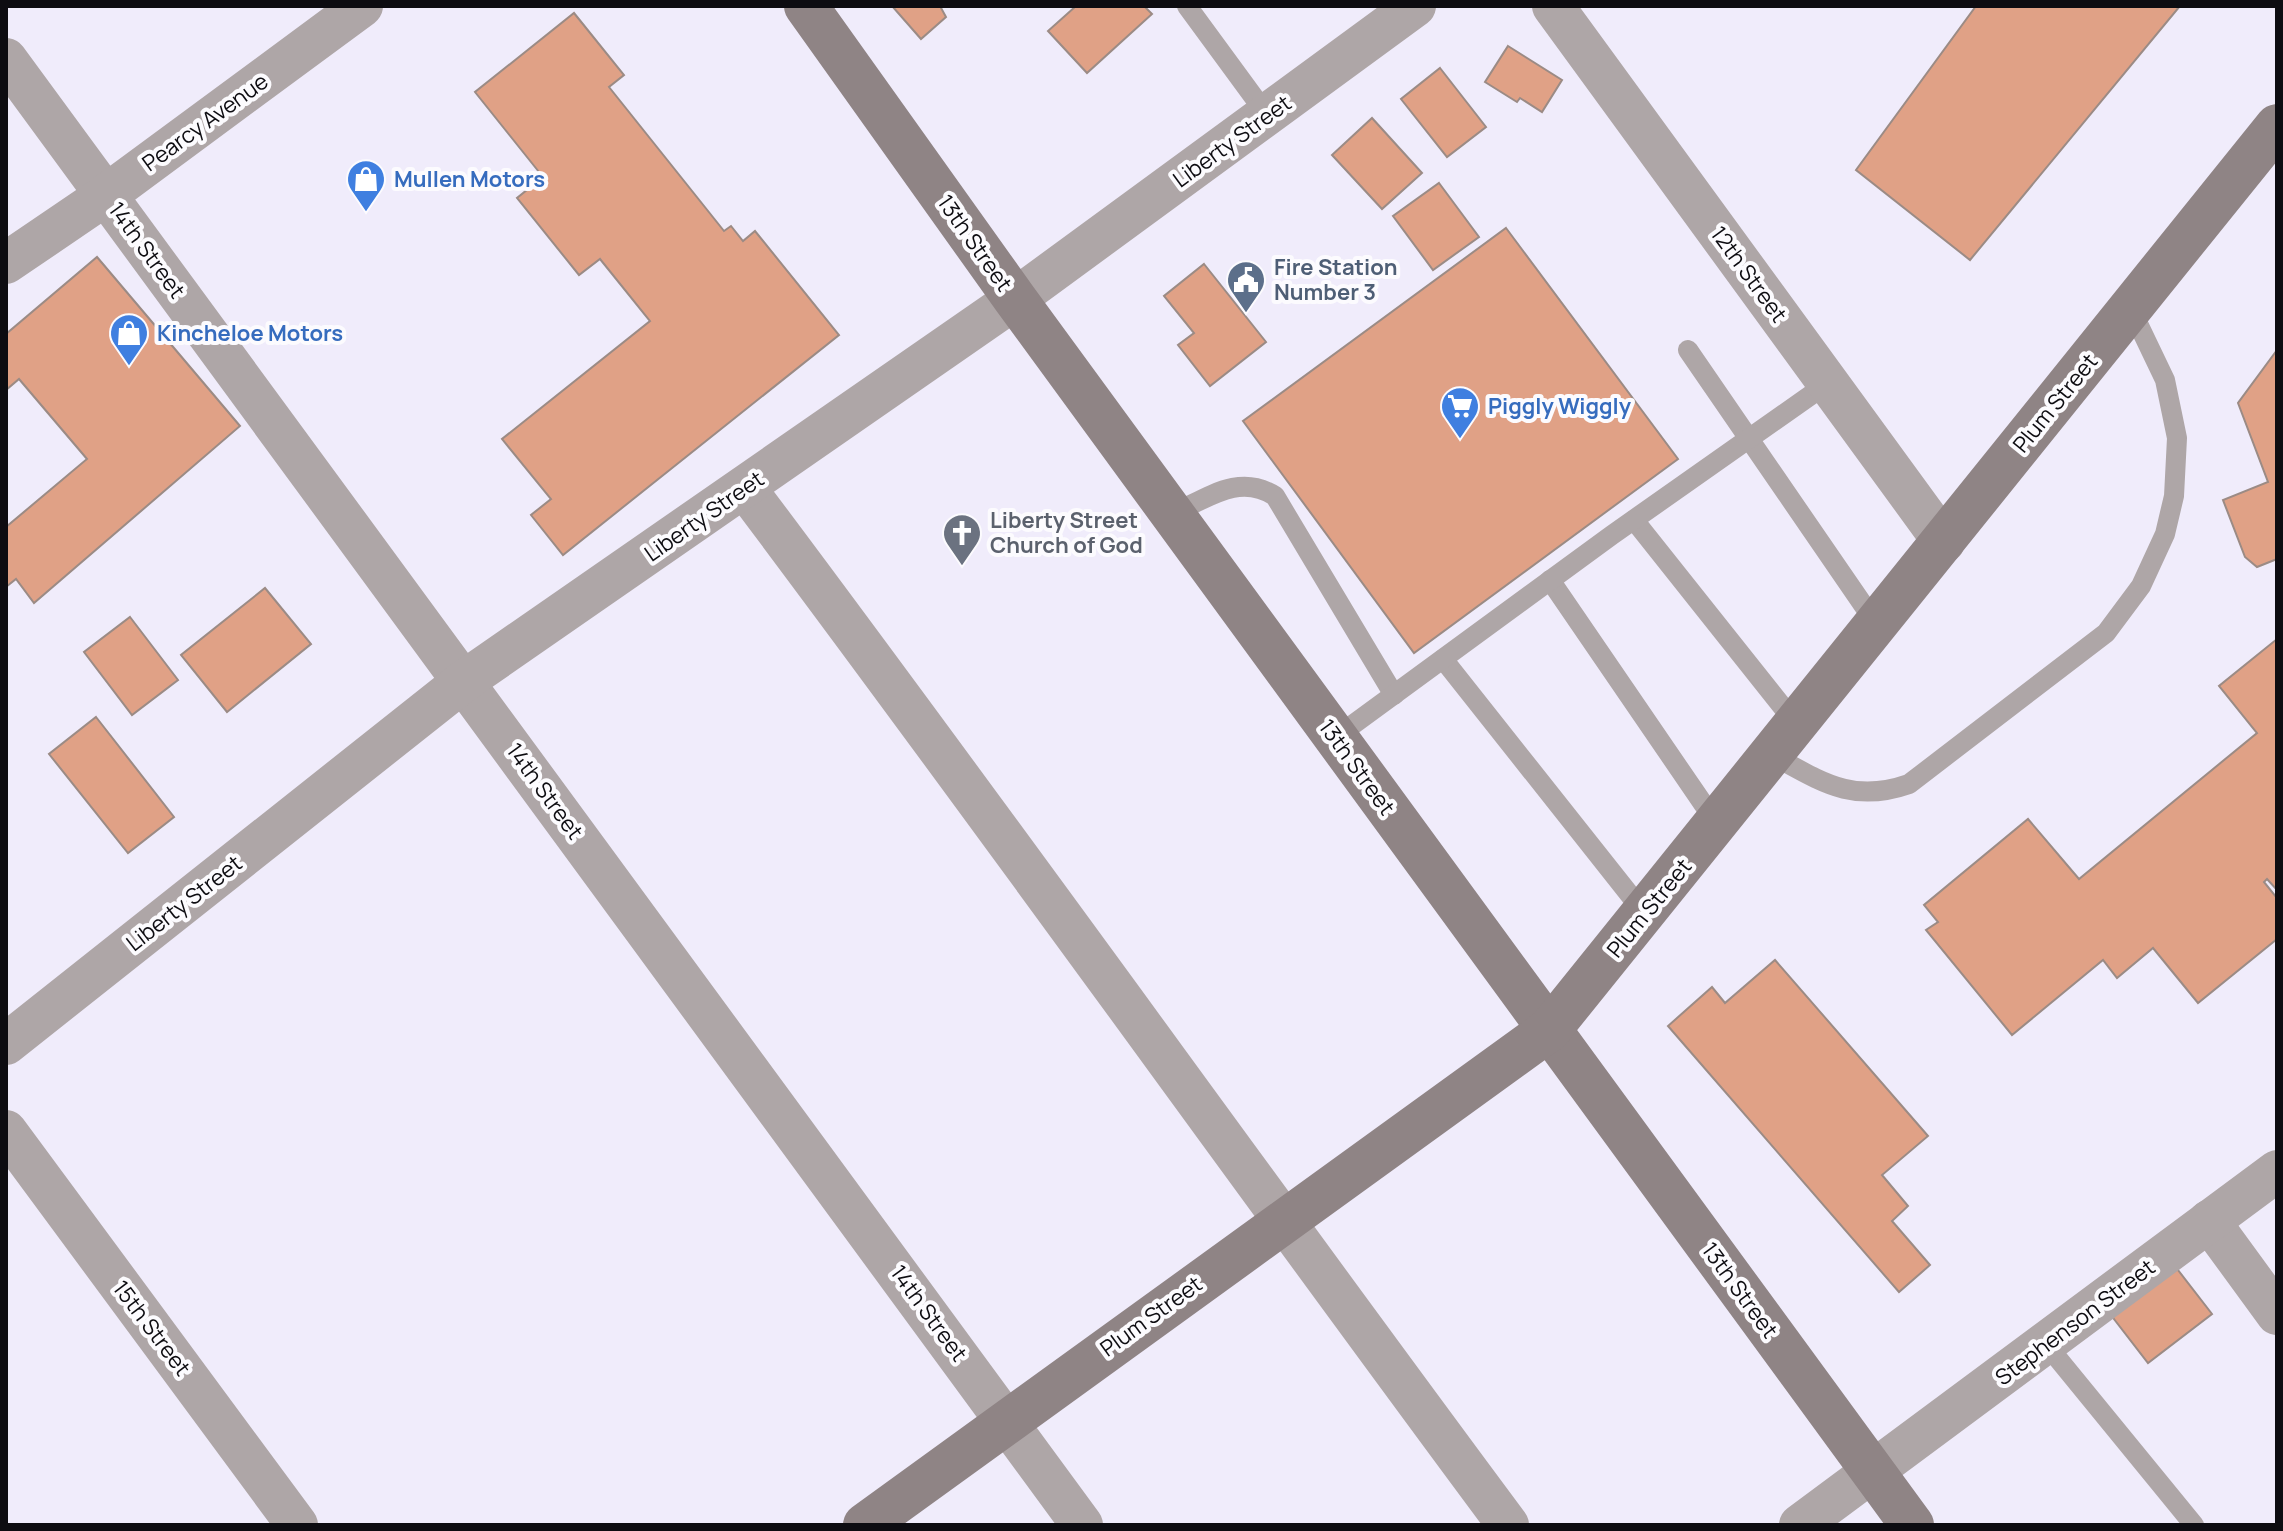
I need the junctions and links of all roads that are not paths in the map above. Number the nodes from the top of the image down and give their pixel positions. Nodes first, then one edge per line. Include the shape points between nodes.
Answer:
1 (362, 6) edge
2 (806, 6) edge
3 (1187, 6) edge
4 (1415, 6) edge
5 (1553, 6) edge
6 (6, 59) edge
7 (1267, 115) junction
8 (2277, 126) edge
9 (106, 195) junction
10 (6, 263) edge
11 (1015, 299) junction
12 (2131, 309) junction
13 (1688, 350) dead end
14 (1828, 383) junction
15 (1749, 439) junction
16 (745, 488) junction
17 (1172, 514) junction
18 (1634, 520) junction
19 (1944, 542) junction
20 (1550, 580) junction
21 (1877, 625) junction
22 (1443, 659) junction
23 (464, 681) junction
24 (1394, 695) junction
25 (1336, 737) junction
26 (1784, 740) junction
27 (1717, 824) junction
28 (1645, 914) junction
29 (1549, 1030) junction
30 (6, 1044) edge
31 (6, 1131) edge
32 (2277, 1171) edge
33 (2209, 1221) junction
34 (1282, 1222) junction
35 (2277, 1314) edge
36 (2046, 1344) junction
37 (1007, 1420) junction
38 (1874, 1473) junction
39 (297, 1525) edge
40 (865, 1525) edge
41 (1082, 1525) edge
42 (1508, 1525) edge
43 (1800, 1525) edge
44 (1912, 1525) edge
45 (2194, 1525) edge

1 - 9 street, Pearcy Avenue
2 - 11 street, 13th Street
3 - 7 lane
4 - 7 street, Liberty Street
5 - 14 street, 12th Street
6 - 9 street, 14th Street
7 - 11 street, Liberty Street
8 - 12 street, Plum Street
9 - 10 street, Pearcy Avenue
9 - 23 street, 14th Street
11 - 16 street, Liberty Street
11 - 17 street, 13th Street
12 - 19 street, Plum Street
12 - 26 lane via 2165,380 2177,438 2174,496 2165,534 2141,586 2106,633 1909,784 1885,793 1831,787
13 - 15 lane
14 - 15 lane
14 - 19 street, 12th Street
15 - 18 lane
15 - 21 lane
16 - 23 street, Liberty Street
16 - 34 street via 949,759
17 - 24 lane via 1243,483 1275,496
17 - 25 street, 13th Street
18 - 20 lane
18 - 26 lane
19 - 21 street, Plum Street
20 - 22 lane
20 - 27 lane
21 - 26 street, Plum Street
22 - 24 lane
22 - 28 lane
23 - 30 street, Liberty Street
23 - 37 street, 14th Street
24 - 25 lane
25 - 29 street, 13th Street
26 - 27 street, Plum Street
27 - 28 street, Plum Street
28 - 29 street, Plum Street
29 - 34 street, Plum Street
29 - 38 street, 13th Street
31 - 39 street, 15th Street
32 - 33 street, Stephenson Street
33 - 35 street
33 - 36 street, Stephenson Street
34 - 37 street, Plum Street
34 - 42 street
36 - 38 street, Stephenson Street
36 - 45 lane
37 - 40 street, Plum Street
37 - 41 street, 14th Street
38 - 43 street, Stephenson Street
38 - 44 street, 13th Street

